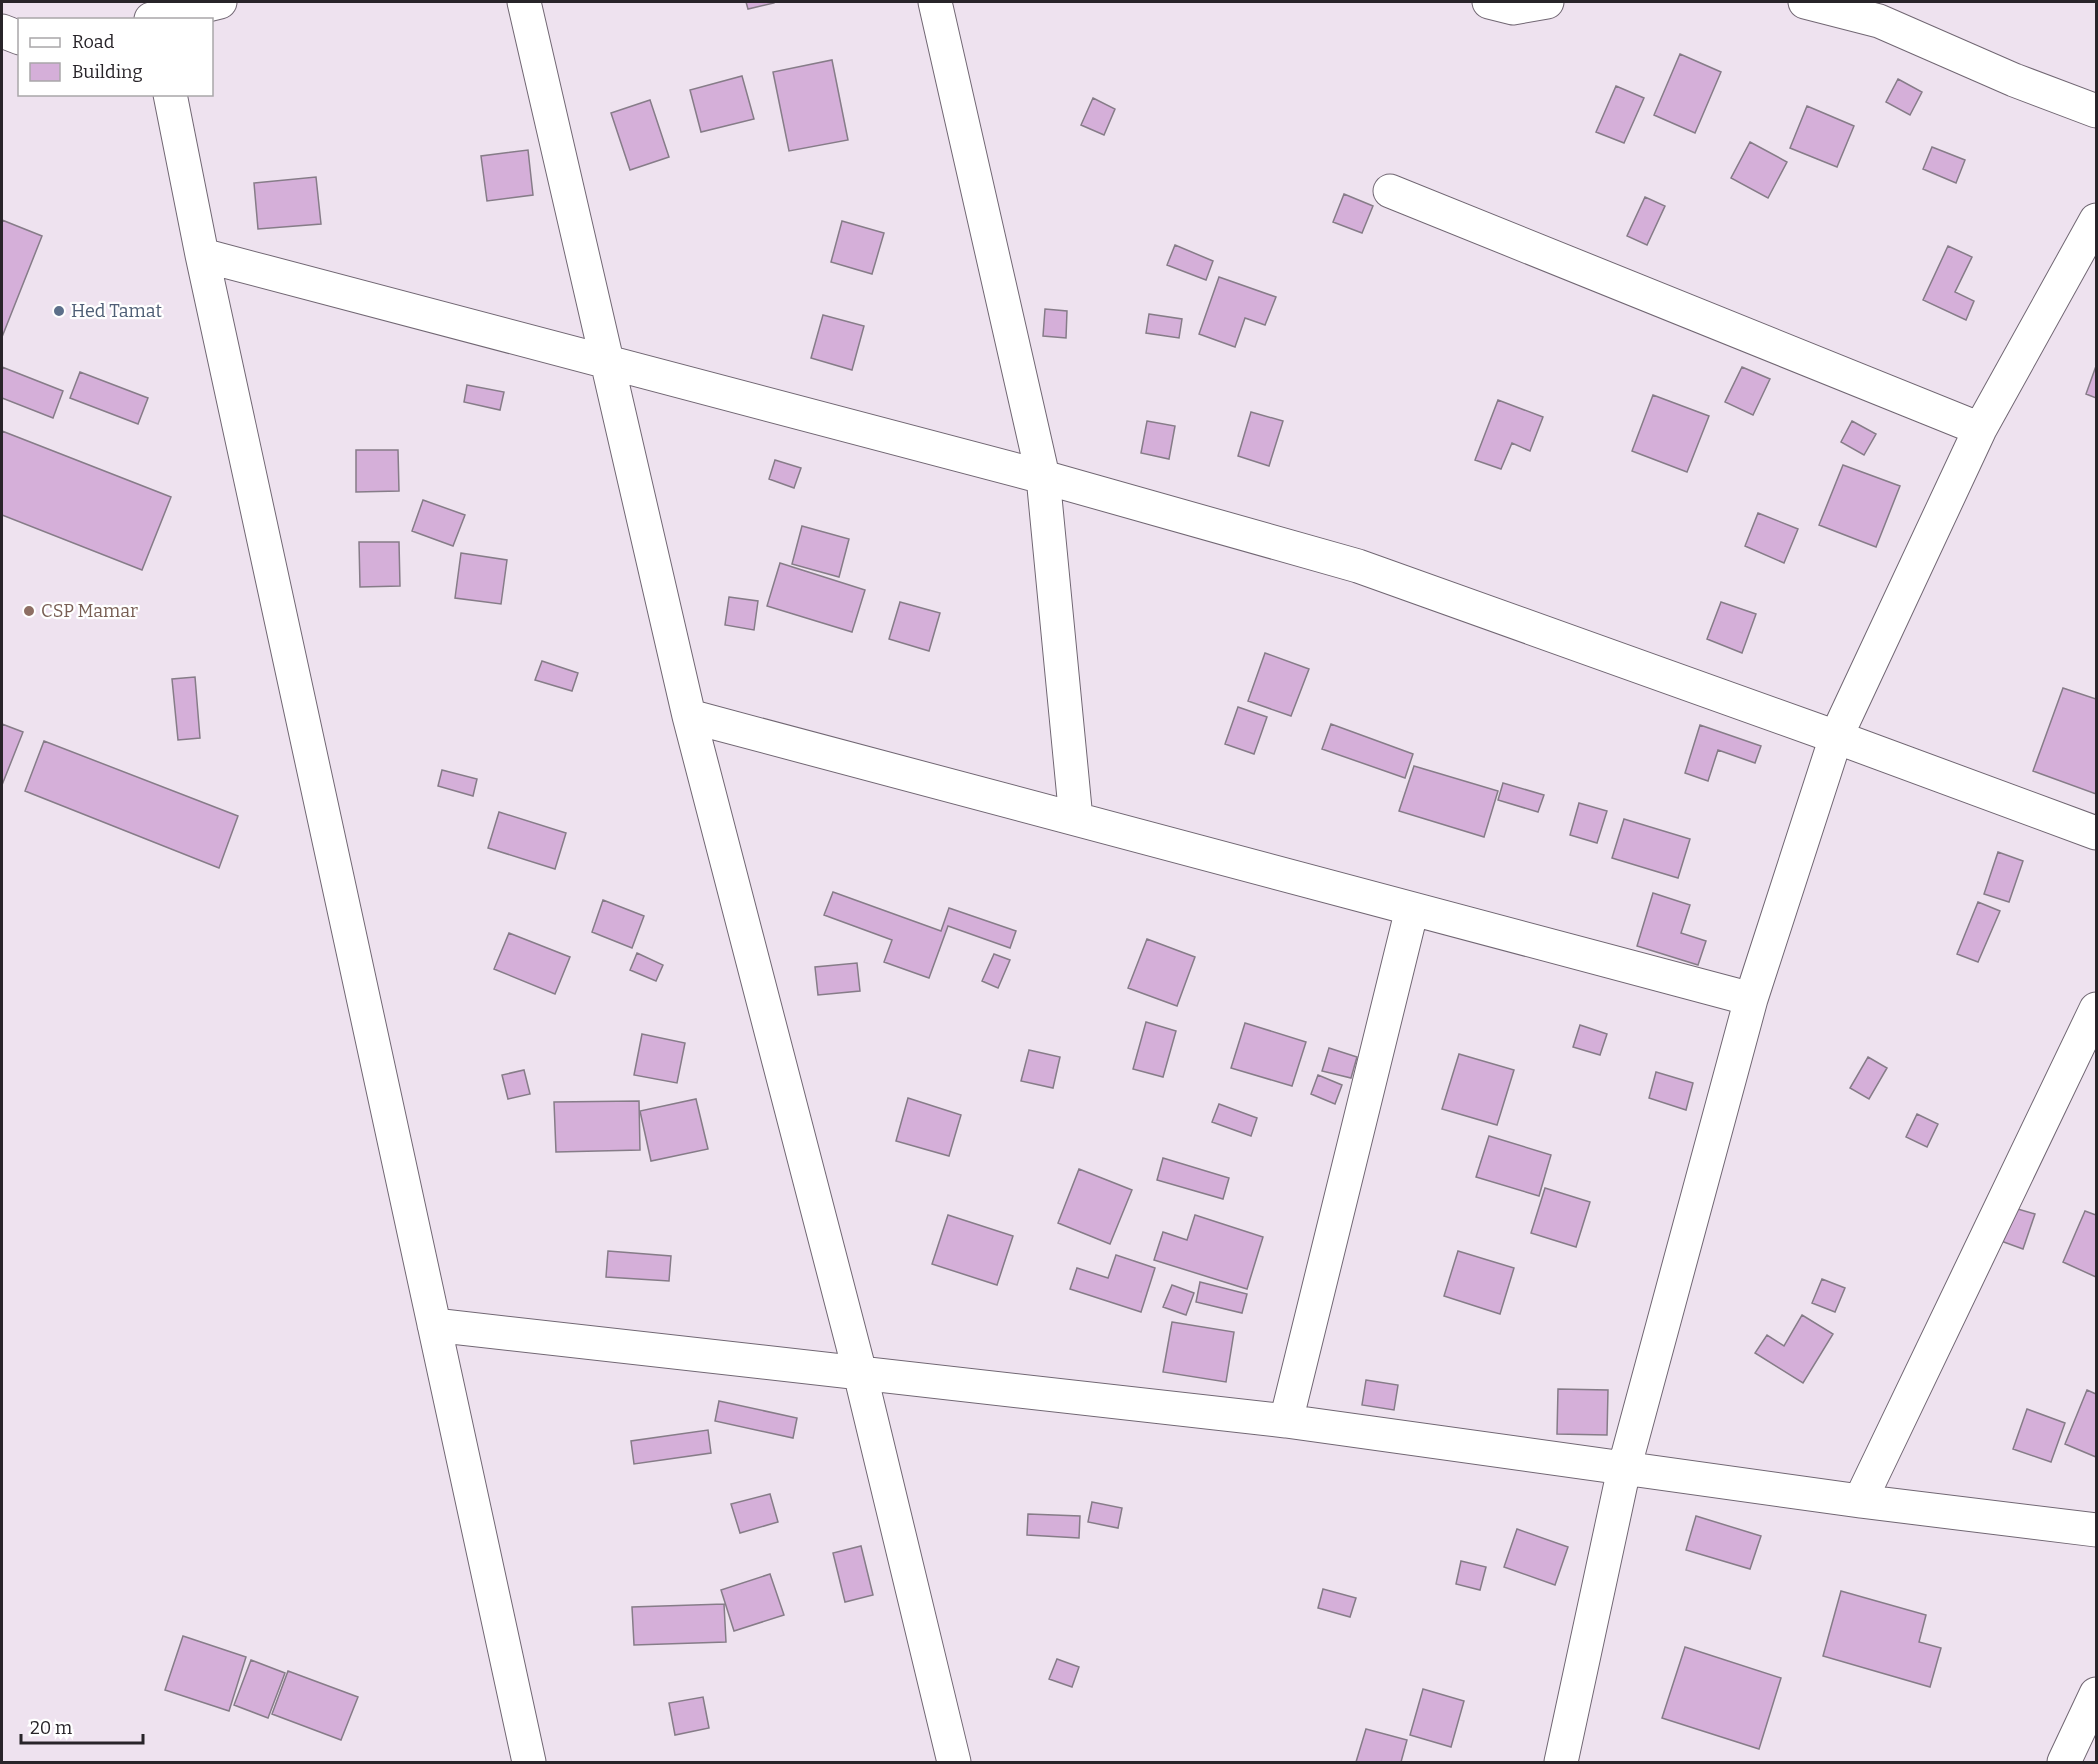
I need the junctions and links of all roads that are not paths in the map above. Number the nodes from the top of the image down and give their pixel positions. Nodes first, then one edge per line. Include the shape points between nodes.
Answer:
1 (147, 2) edge
2 (220, 2) edge
3 (524, 2) edge
4 (935, 2) edge
5 (1489, 2) edge
6 (1547, 2) edge
7 (1805, 2) edge
8 (151, 18) edge
9 (155, 18) edge
10 (2, 31) edge
11 (18, 37) edge
12 (167, 96) edge
13 (2097, 111) edge
14 (1390, 191) dead end
15 (2097, 220) edge
16 (202, 255) junction
17 (606, 360) junction
18 (1980, 429) junction
19 (1043, 477) junction
20 (689, 716) junction
21 (1836, 737) junction
22 (1076, 819) junction
23 (2097, 833) edge
24 (1412, 909) junction
25 (1751, 999) junction
26 (2097, 1009) edge
27 (434, 1324) junction
28 (860, 1373) junction
29 (1286, 1422) junction
30 (1624, 1469) junction
31 (1860, 1501) junction
32 (2097, 1530) edge
33 (2097, 1694) edge
34 (529, 1762) edge
35 (954, 1762) edge
36 (1561, 1762) edge
37 (2064, 1762) edge

1 - 8 street
2 - 9 street
3 - 17 street
4 - 19 street
5 - 6 street via 1513,8
7 - 13 street via 1879,21 2014,80
10 - 11 street
12 - 16 street
14 - 18 street
15 - 18 street
16 - 17 street
16 - 27 street
17 - 19 street
17 - 20 street
18 - 21 street
19 - 21 street via 1358,567
19 - 22 street
20 - 22 street
20 - 28 street
21 - 23 street
21 - 25 street
22 - 24 street
24 - 25 street
24 - 29 street
25 - 30 street
26 - 31 street
27 - 28 street
27 - 34 street
28 - 29 street
28 - 35 street
29 - 30 street
30 - 31 street
30 - 36 street
31 - 32 street
33 - 37 street

